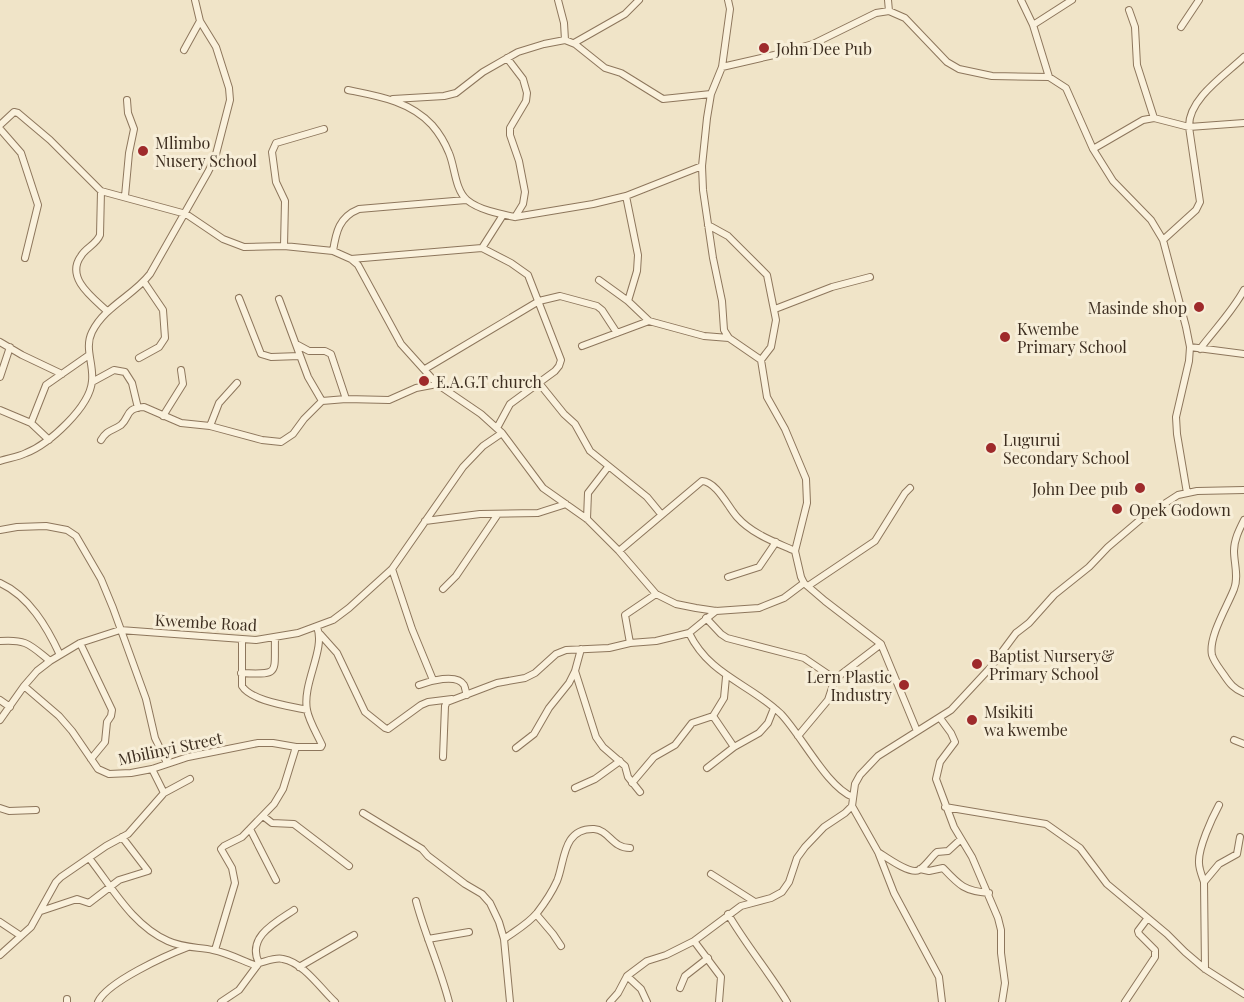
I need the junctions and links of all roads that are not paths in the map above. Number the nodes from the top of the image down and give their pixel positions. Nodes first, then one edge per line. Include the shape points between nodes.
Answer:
1 (195, 0) edge
2 (558, 0) edge
3 (639, 0) edge
4 (728, 0) edge
5 (888, 0) edge
6 (1021, 0) edge
7 (1072, 0) edge
8 (1199, 0) edge
9 (1129, 10) dead end
10 (889, 11) junction
11 (200, 21) junction
12 (1033, 25) junction
13 (1181, 27) dead end
14 (565, 40) junction
15 (574, 43) junction
16 (184, 50) dead end
17 (1244, 57) edge
18 (507, 58) junction
19 (722, 67) junction
20 (1049, 77) junction
21 (348, 90) dead end
22 (711, 94) junction
23 (392, 99) junction
24 (127, 100) dead end
25 (1154, 118) junction
26 (1244, 123) edge
27 (0, 127) edge
28 (1189, 127) junction
29 (324, 129) dead end
30 (1093, 149) junction
31 (702, 166) junction
32 (101, 191) junction
33 (125, 196) junction
34 (626, 196) junction
35 (466, 200) junction
36 (186, 214) junction
37 (502, 215) junction
38 (515, 217) junction
39 (708, 225) junction
40 (1163, 240) junction
41 (284, 246) junction
42 (482, 248) junction
43 (333, 251) junction
44 (25, 258) dead end
45 (351, 259) junction
46 (870, 277) dead end
47 (599, 280) dead end
48 (144, 282) junction
49 (1244, 290) edge
50 (239, 298) dead end
51 (279, 299) dead end
52 (539, 301) junction
53 (628, 301) junction
54 (775, 309) junction
55 (107, 311) junction
56 (649, 321) junction
57 (616, 333) junction
58 (729, 338) junction
59 (0, 342) edge
60 (296, 344) junction
61 (582, 346) dead end
62 (10, 347) junction
63 (1190, 347) junction
64 (1200, 349) junction
65 (1244, 354) edge
66 (89, 355) junction
67 (300, 356) junction
68 (139, 358) dead end
69 (761, 360) junction
70 (425, 369) junction
71 (181, 370) dead end
72 (62, 374) junction
73 (0, 377) edge
74 (93, 382) junction
75 (237, 383) dead end
76 (539, 383) junction
77 (437, 384) junction
78 (346, 399) junction
79 (322, 401) junction
80 (138, 408) junction
81 (0, 410) edge
82 (163, 416) junction
83 (31, 423) junction
84 (210, 426) junction
85 (499, 431) junction
86 (49, 440) junction
87 (101, 440) dead end
88 (0, 460) edge
89 (608, 467) junction
90 (910, 488) dead end
91 (1244, 490) edge
92 (1187, 493) junction
93 (566, 504) junction
94 (498, 514) junction
95 (662, 514) junction
96 (586, 519) junction
97 (425, 520) junction
98 (1244, 520) edge
99 (0, 530) edge
100 (776, 542) junction
101 (619, 551) junction
102 (795, 551) junction
103 (392, 569) junction
104 (728, 577) dead end
105 (0, 582) edge
106 (806, 584) junction
107 (443, 589) dead end
108 (656, 594) junction
109 (716, 610) junction
110 (706, 618) junction
111 (120, 630) junction
112 (318, 631) junction
113 (689, 633) junction
114 (275, 637) junction
115 (242, 640) junction
116 (0, 641) edge
117 (80, 643) junction
118 (630, 644) junction
119 (881, 644) junction
120 (581, 649) junction
121 (60, 655) junction
122 (50, 661) junction
123 (575, 671) junction
124 (242, 673) junction
125 (726, 677) junction
126 (835, 679) junction
127 (433, 680) junction
128 (419, 685) dead end
129 (24, 686) junction
130 (1244, 693) edge
131 (467, 695) junction
132 (453, 699) junction
133 (0, 700) edge
134 (10, 707) junction
135 (774, 708) junction
136 (307, 710) junction
137 (713, 716) junction
138 (940, 718) junction
139 (0, 720) edge
140 (917, 731) junction
141 (798, 736) junction
142 (1234, 740) dead end
143 (1244, 744) edge
144 (296, 747) junction
145 (734, 747) junction
146 (516, 748) dead end
147 (443, 757) dead end
148 (91, 759) junction
149 (620, 761) junction
150 (167, 763) junction
151 (706, 768) dead end
152 (152, 769) junction
153 (190, 779) dead end
154 (632, 783) junction
155 (575, 788) dead end
156 (639, 792) dead end
157 (164, 793) junction
158 (853, 797) junction
159 (1220, 805) dead end
160 (852, 806) junction
161 (945, 807) junction
162 (0, 808) edge
163 (36, 810) dead end
164 (363, 813) dead end
165 (263, 816) junction
166 (250, 829) junction
167 (122, 837) junction
168 (1240, 837) dead end
169 (961, 839) junction
170 (630, 848) dead end
171 (878, 852) junction
172 (89, 858) junction
173 (349, 867) dead end
174 (920, 869) junction
175 (711, 874) dead end
176 (276, 880) dead end
177 (1204, 882) junction
178 (109, 885) junction
179 (988, 893) junction
180 (417, 901) dead end
181 (755, 902) junction
182 (41, 910) junction
183 (294, 910) dead end
184 (536, 914) junction
185 (728, 914) junction
186 (1147, 919) junction
187 (0, 922) edge
188 (469, 932) dead end
189 (354, 934) dead end
190 (21, 936) junction
191 (428, 939) junction
192 (504, 939) junction
193 (694, 941) junction
194 (561, 946) dead end
195 (188, 947) junction
196 (215, 950) junction
197 (0, 955) edge
198 (708, 958) junction
199 (258, 965) junction
200 (299, 967) junction
201 (1205, 969) junction
202 (627, 976) junction
203 (680, 988) dead end
204 (1244, 994) edge
205 (98, 1002) edge
206 (221, 1002) edge
207 (334, 1002) edge
208 (448, 1002) edge
209 (510, 1002) edge
210 (610, 1002) edge
211 (647, 1002) edge
212 (719, 1002) edge
213 (786, 1002) edge
214 (942, 1002) edge
215 (1002, 1002) edge
216 (1125, 1002) edge

1 - 11 street
2 - 14 street
3 - 15 street via 625,14
4 - 19 street
5 - 10 street
6 - 12 street
7 - 12 street
8 - 13 street
9 - 25 street via 1136,34 1137,65
10 - 19 street via 876,13 813,44
10 - 20 street via 904,18 947,62 959,69 992,76
11 - 16 street
11 - 36 street via 216,46 230,100 215,158
12 - 20 street
14 - 15 street
14 - 18 street
15 - 22 street via 605,68 621,73 663,99
17 - 28 street via 1198,100
18 - 23 street via 456,93
18 - 38 street via 523,79 527,93 510,128 525,192
19 - 22 street
20 - 30 street via 1066,88
21 - 23 street
22 - 31 street
23 - 35 street via 431,124 440,136
24 - 33 street via 134,129
25 - 28 street
25 - 30 street
26 - 28 street
27 - 32 street via 11,114 18,113
27 - 44 street via 21,153 38,205
28 - 40 street via 1200,202
29 - 41 street via 273,147 276,182 285,201
30 - 40 street via 1113,180
31 - 34 street
31 - 39 street
32 - 33 street
32 - 55 street via 100,235 81,255 76,271 85,290
33 - 36 street
34 - 38 street
34 - 53 street via 638,255
35 - 37 street
35 - 43 street via 358,209 336,230
36 - 41 street via 223,239 244,247
36 - 48 street
37 - 38 street
37 - 42 street
39 - 54 street via 728,236 767,275
39 - 58 street via 724,330
40 - 63 street
41 - 43 street
42 - 45 street
42 - 52 street via 528,275
43 - 45 street
45 - 70 street via 364,274 401,344
46 - 54 street
47 - 53 street
48 - 55 street
48 - 68 street via 163,310 165,338 159,347
49 - 64 street via 1230,314
50 - 67 street via 261,354
51 - 60 street
52 - 57 street via 561,296 597,306
52 - 70 street
52 - 76 street via 561,360 555,371
53 - 56 street
54 - 69 street via 774,337
55 - 66 street via 91,334
56 - 57 street
56 - 58 street via 704,336
57 - 61 street
58 - 69 street
59 - 62 street
60 - 67 street
60 - 78 street via 309,351 331,354
62 - 72 street
62 - 73 street
63 - 64 street
63 - 92 street via 1176,417
64 - 65 street
66 - 72 street
66 - 74 street
67 - 79 street
69 - 102 street via 767,397 808,489
70 - 77 street
71 - 82 street via 183,384
72 - 83 street via 43,390
74 - 80 street via 114,370 125,372
74 - 86 street via 84,403
75 - 84 street via 219,404
76 - 85 street via 510,404
76 - 89 street via 575,424 590,451
77 - 78 street via 389,400
77 - 85 street
78 - 79 street
79 - 84 street via 293,435 281,442
80 - 82 street via 151,409
80 - 87 street
81 - 83 street
82 - 84 street
83 - 86 street
85 - 93 street via 537,482
85 - 97 street, Kwembe Road via 463,467
86 - 88 street via 27,453
89 - 95 street
89 - 96 street via 588,493
90 - 106 street via 875,541
91 - 92 street
92 - 138 street via 1141,519 1054,595 1016,633 972,688
93 - 94 street via 538,513
93 - 96 street
94 - 97 street
94 - 107 street
95 - 100 street via 706,481 748,527
95 - 101 street
96 - 101 street
97 - 103 street, Kwembe Road
98 - 130 street via 1235,540 1234,589 1212,654 1234,690
99 - 111 street via 46,526 73,532 101,579
100 - 102 street
100 - 104 street via 759,567
101 - 108 street
102 - 106 street
103 - 112 street, Kwembe Road
103 - 127 street
105 - 121 street via 33,610
106 - 109 street via 759,608
106 - 119 street
108 - 109 street via 676,604
108 - 118 street via 625,615
109 - 110 street
110 - 113 street
110 - 126 street via 727,638 804,658
111 - 115 street, Kwembe Road
111 - 117 street, Kwembe Road
111 - 150 street
112 - 114 street, Kwembe Road
112 - 132 street via 337,653 365,711 385,728 428,702
112 - 136 street via 320,642 308,684
113 - 118 street
113 - 125 street via 702,656
114 - 115 street, Kwembe Road
114 - 124 street via 271,673
115 - 124 street
116 - 122 street via 25,642
117 - 121 street, Kwembe Road
117 - 148 street via 112,710 105,742
118 - 120 street
119 - 126 street
119 - 140 street
120 - 123 street
120 - 131 street via 556,654 525,678 497,683
121 - 122 street, Kwembe Road
122 - 129 street, Kwembe Road
123 - 146 street via 534,734
123 - 149 street via 596,737
124 - 136 street via 242,686 248,694
125 - 135 street via 755,692
125 - 137 street via 724,698
126 - 141 street via 828,700
127 - 128 street
127 - 131 street via 459,681
129 - 134 street, Kwembe Road
129 - 148 street, Mbilinyi Street via 59,716
131 - 132 street
132 - 147 street via 445,706
133 - 134 street
134 - 139 street, Kwembe Road
135 - 141 street
135 - 145 street via 759,733
136 - 144 street, Mbilinyi Street via 322,745
137 - 145 street
137 - 154 street via 692,723 675,745 654,757
138 - 140 street
138 - 161 street via 955,738 936,772
140 - 158 street via 878,756 860,775
141 - 158 street via 838,789
142 - 143 street
144 - 150 street, Mbilinyi Street via 258,743
144 - 165 street via 280,796
145 - 151 street
148 - 152 street, Mbilinyi Street via 98,769 109,774
149 - 154 street
149 - 155 street
150 - 152 street, Mbilinyi Street
152 - 157 street
153 - 157 street
154 - 156 street
157 - 167 street
158 - 160 street
159 - 177 street via 1200,856
160 - 171 street
160 - 181 street via 805,846 782,892
161 - 169 street
161 - 186 street via 1046,824 1080,848 1107,884
162 - 163 street
164 - 192 street via 422,849 487,898
165 - 166 street
165 - 173 street via 272,823 294,824
166 - 176 street
166 - 196 street via 221,849 235,883
167 - 172 street
167 - 178 street via 148,871
168 - 177 street via 1237,854 1219,864
169 - 174 street via 948,851 934,854
169 - 179 street
170 - 184 street via 620,847 596,829 575,836 567,843 556,882
171 - 174 street via 905,868
171 - 214 street via 894,893 939,977
172 - 178 street
172 - 182 street via 56,882
174 - 179 street via 943,868 968,891
175 - 181 street
177 - 201 street
178 - 182 street via 89,903 77,899
178 - 195 street via 143,924 169,941
179 - 215 street via 1001,930 1005,983
180 - 191 street
181 - 185 street
182 - 190 street
183 - 199 street via 267,928 259,940 255,953
184 - 192 street
184 - 194 street
185 - 193 street
185 - 213 street
186 - 201 street
186 - 216 street via 1139,934 1155,950 1155,957
187 - 190 street
188 - 191 street
189 - 200 street
190 - 197 street
191 - 208 street
192 - 209 street
193 - 198 street
193 - 202 street via 647,961
195 - 196 street
195 - 205 street via 127,978
196 - 199 street
198 - 203 street via 685,976
198 - 212 street via 721,977
199 - 200 street via 284,959
199 - 206 street via 239,990
200 - 207 street
201 - 204 street
202 - 210 street
202 - 211 street via 641,989

